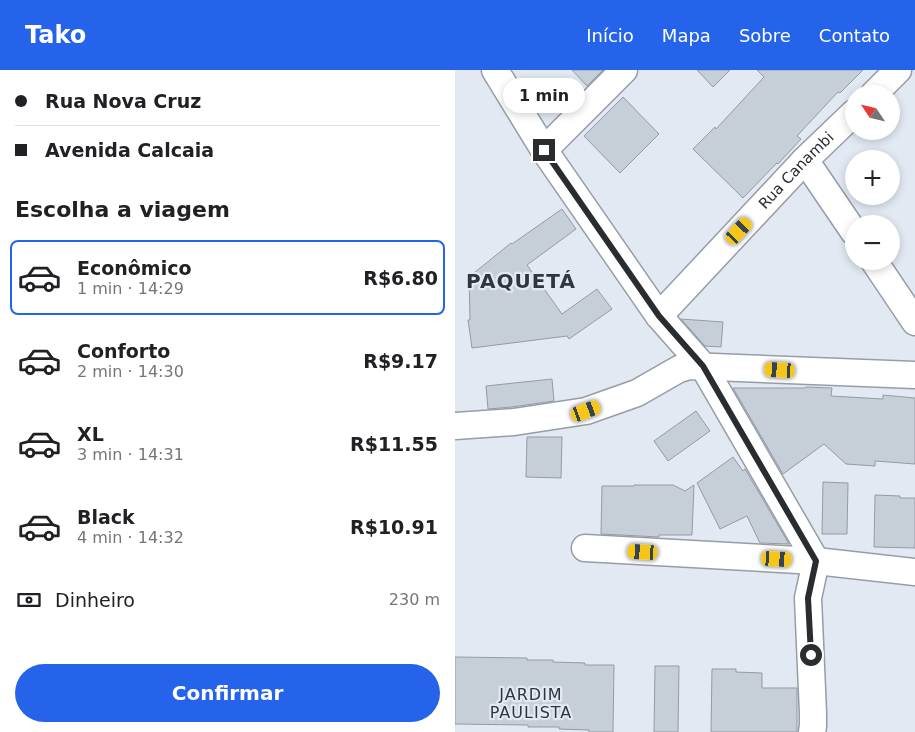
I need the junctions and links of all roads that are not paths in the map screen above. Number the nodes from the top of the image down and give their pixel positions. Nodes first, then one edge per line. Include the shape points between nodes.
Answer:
1 (495, 70) edge
2 (624, 70) edge
3 (899, 70) edge
4 (883, 85) edge
5 (845, 122) edge
6 (544, 150) junction
7 (805, 160) junction
8 (845, 219) edge
9 (880, 270) edge
10 (659, 316) junction
11 (915, 322) edge
12 (703, 366) junction
13 (915, 376) edge
14 (455, 426) edge
15 (585, 548) dead end
16 (816, 561) junction
17 (915, 572) edge
18 (812, 732) edge

1 - 6 street
2 - 6 street
3 - 4 street
5 - 7 street, Rua Canambi
6 - 10 street
7 - 8 street
7 - 10 street, Rua Canambi
9 - 11 street
10 - 12 street
12 - 13 street
12 - 14 street via 679,369 637,392 586,411 514,422
12 - 16 street
15 - 16 street
16 - 17 street
16 - 18 street via 808,598

